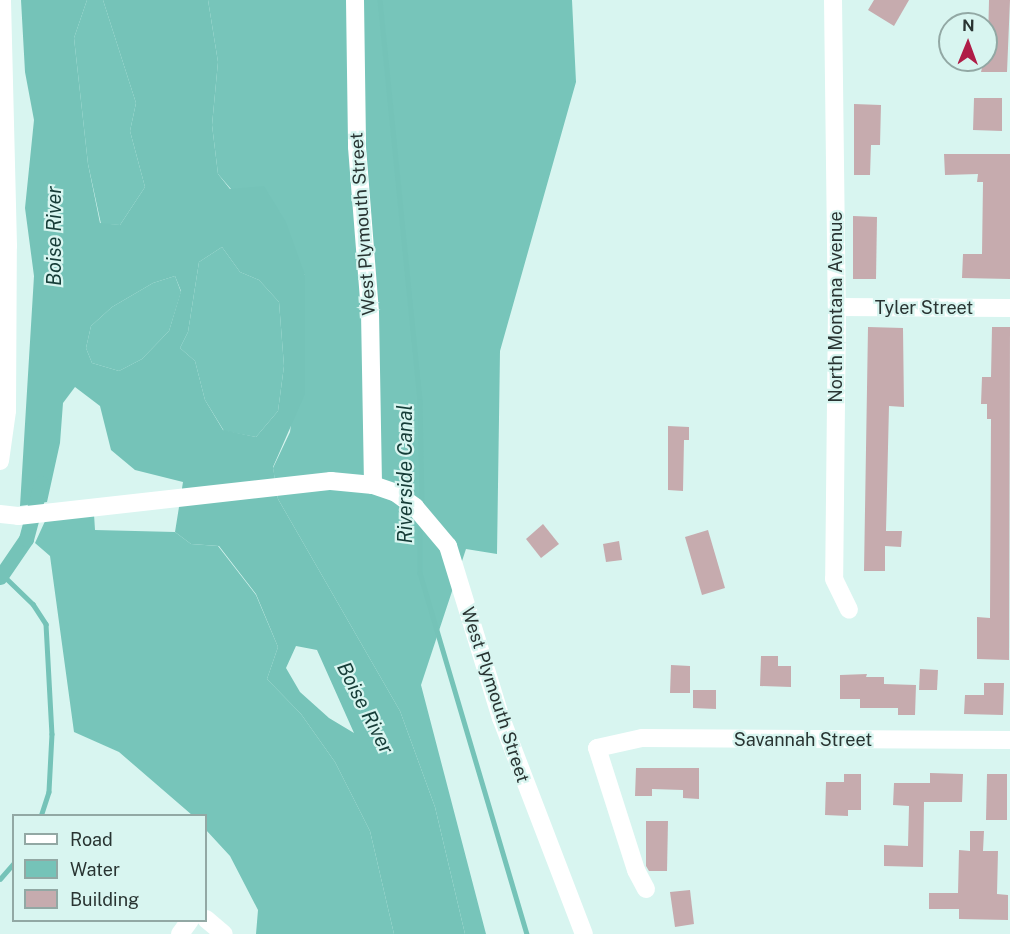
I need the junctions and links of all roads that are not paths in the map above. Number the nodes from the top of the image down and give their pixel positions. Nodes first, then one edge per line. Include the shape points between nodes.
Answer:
1 (2, 0) edge
2 (355, 0) edge
3 (833, 0) edge
4 (837, 307) junction
5 (1010, 308) edge
6 (0, 460) edge
7 (373, 485) junction
8 (9, 515) edge
9 (849, 610) dead end
10 (1010, 740) edge
11 (646, 889) dead end
12 (207, 920) edge
13 (189, 922) edge
14 (180, 934) edge
15 (224, 934) edge
16 (584, 934) edge

1 - 6 street via 8,258 7,411
2 - 7 street, West Plymouth Street via 357,147 370,312
3 - 4 street, North Montana Avenue
4 - 5 street, Tyler Street
4 - 9 street, North Montana Avenue via 834,579
7 - 8 street, West Plymouth Street via 331,481
7 - 16 street, West Plymouth Street via 396,493 415,507 448,546 501,718
10 - 11 street, Savannah Street via 642,738 597,748 636,870
12 - 15 street
13 - 14 street

